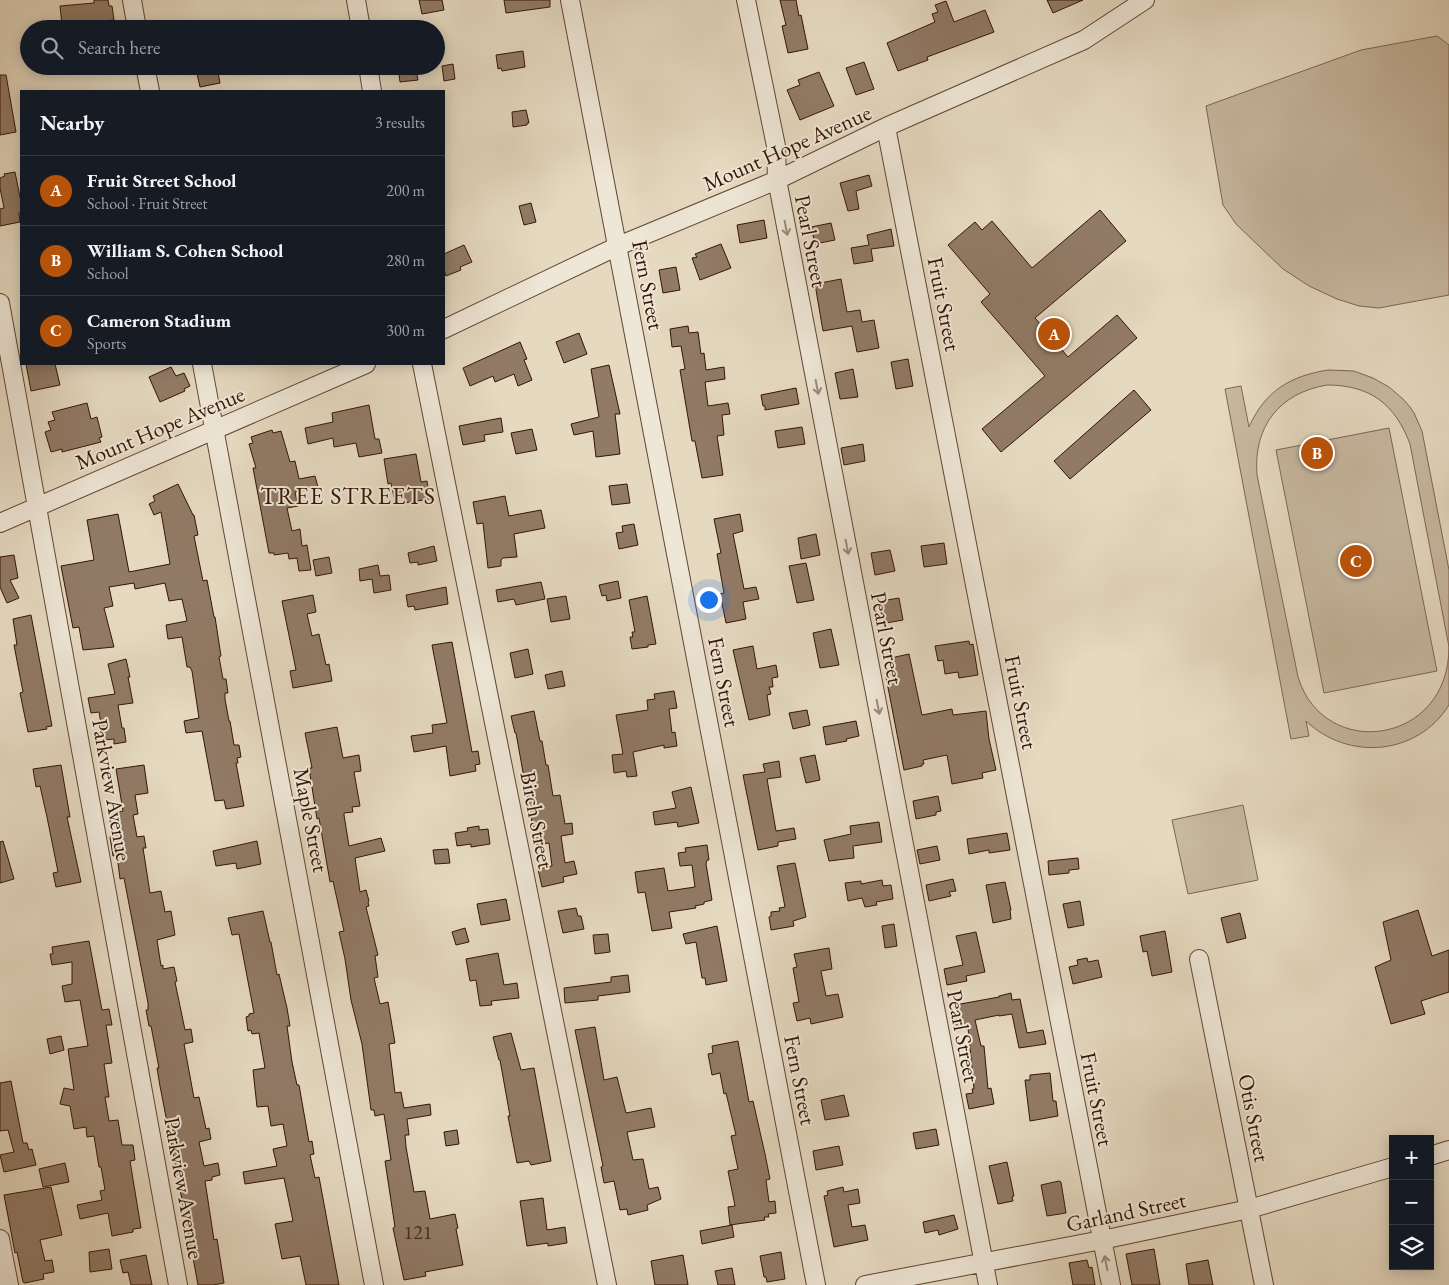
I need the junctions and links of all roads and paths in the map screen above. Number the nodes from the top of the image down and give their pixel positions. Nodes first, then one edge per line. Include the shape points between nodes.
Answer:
1 (132, 0) edge
2 (356, 0) edge
3 (570, 0) edge
4 (746, 0) edge
5 (1144, 0) edge
6 (135, 20) edge
7 (359, 20) edge
8 (147, 75) edge
9 (369, 75) edge
10 (150, 90) edge
11 (372, 90) edge
12 (886, 127) junction
13 (777, 180) junction
14 (618, 246) junction
15 (0, 303) edge
16 (445, 329) edge
17 (202, 365) edge
18 (364, 365) edge
19 (422, 365) edge
20 (215, 429) junction
21 (38, 506) junction
22 (0, 523) edge
23 (1199, 959) dead end
24 (1449, 1150) edge
25 (1434, 1155) edge
26 (1389, 1168) edge
27 (1249, 1209) junction
28 (0, 1239) edge
29 (1102, 1240) junction
30 (984, 1263) junction
31 (9, 1285) edge
32 (178, 1285) edge
33 (374, 1285) edge
34 (607, 1285) edge
35 (816, 1285) edge
36 (865, 1285) edge
37 (988, 1285) edge
38 (1111, 1285) edge
39 (1264, 1285) edge

1 - 6 street
2 - 7 street
3 - 14 street, Fern Street
4 - 13 street, Pearl Street via 776,146
5 - 12 street, Mount Hope Avenue via 1084,40
8 - 10 street
9 - 11 street
12 - 13 street, Mount Hope Avenue
12 - 29 street, Fruit Street
13 - 14 street, Mount Hope Avenue
13 -> 30 street, Pearl Street
14 - 16 street, Mount Hope Avenue
14 - 35 street, Fern Street
15 - 21 street, Parkview Avenue
17 - 20 street, Maple Street
18 - 20 street, Mount Hope Avenue
19 - 34 street, Birch Street
20 - 21 street, Mount Hope Avenue
20 - 33 street, Maple Street
21 - 22 street, Mount Hope Avenue
21 - 32 street, Parkview Avenue
23 - 27 street, Otis Street
24 - 25 street
26 - 27 street, Garland Street
27 - 29 street, Garland Street
27 - 39 street, Otis Street
28 - 31 street
29 - 30 street, Garland Street
38 -> 29 street, Fruit Street
30 - 36 street, Garland Street
30 - 37 street, Pearl Street

